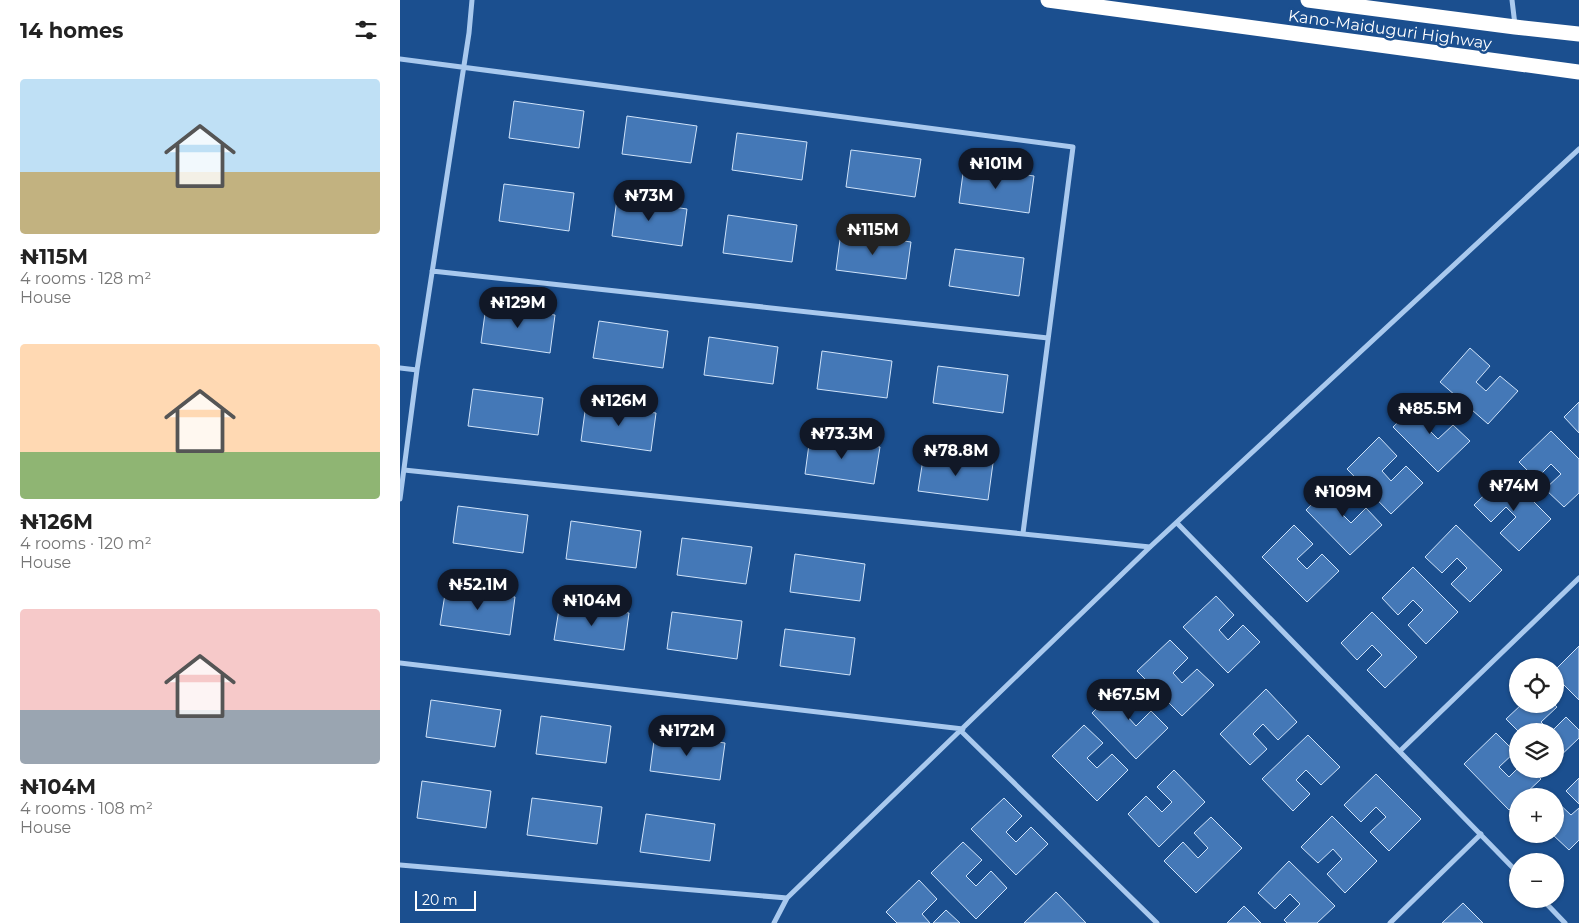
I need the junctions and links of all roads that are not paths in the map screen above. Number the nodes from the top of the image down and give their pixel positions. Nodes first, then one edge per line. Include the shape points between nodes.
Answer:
1 (472, 0) edge
2 (1048, 0) edge
3 (1308, 0) edge
4 (1512, 0) edge
5 (1515, 28) junction
6 (1579, 34) edge
7 (400, 59) edge
8 (464, 68) junction
9 (1579, 72) edge
10 (1579, 149) edge
11 (432, 270) junction
12 (1048, 338) junction
13 (400, 368) edge
14 (416, 370) junction
15 (404, 470) junction
16 (400, 499) edge
17 (1177, 523) junction
18 (1022, 533) junction
19 (1150, 547) junction
20 (1579, 578) edge
21 (400, 663) edge
22 (962, 730) junction
23 (1400, 751) junction
24 (1481, 834) junction
25 (1509, 864) edge
26 (400, 865) edge
27 (788, 898) junction
28 (1551, 908) edge
29 (774, 923) edge
30 (1156, 923) edge
31 (1390, 923) edge
32 (1565, 923) edge

1 - 8 street
2 - 9 highway, Kano-Maiduguri Highway
3 - 5 highway, Kano-Maiduguri Highway
4 - 5 street
5 - 6 highway, Kano-Maiduguri Highway
7 - 8 street
8 - 11 street
8 - 12 street via 1074,147
10 - 17 street
11 - 12 street
11 - 14 street
12 - 18 street
13 - 14 street
14 - 15 street
15 - 16 street
15 - 18 street
17 - 19 street
17 - 23 street
18 - 19 street
19 - 22 street
20 - 23 street
21 - 22 street
22 - 27 street
22 - 30 street
23 - 24 street
24 - 25 street
24 - 31 street
26 - 27 street
27 - 29 street
28 - 32 street

